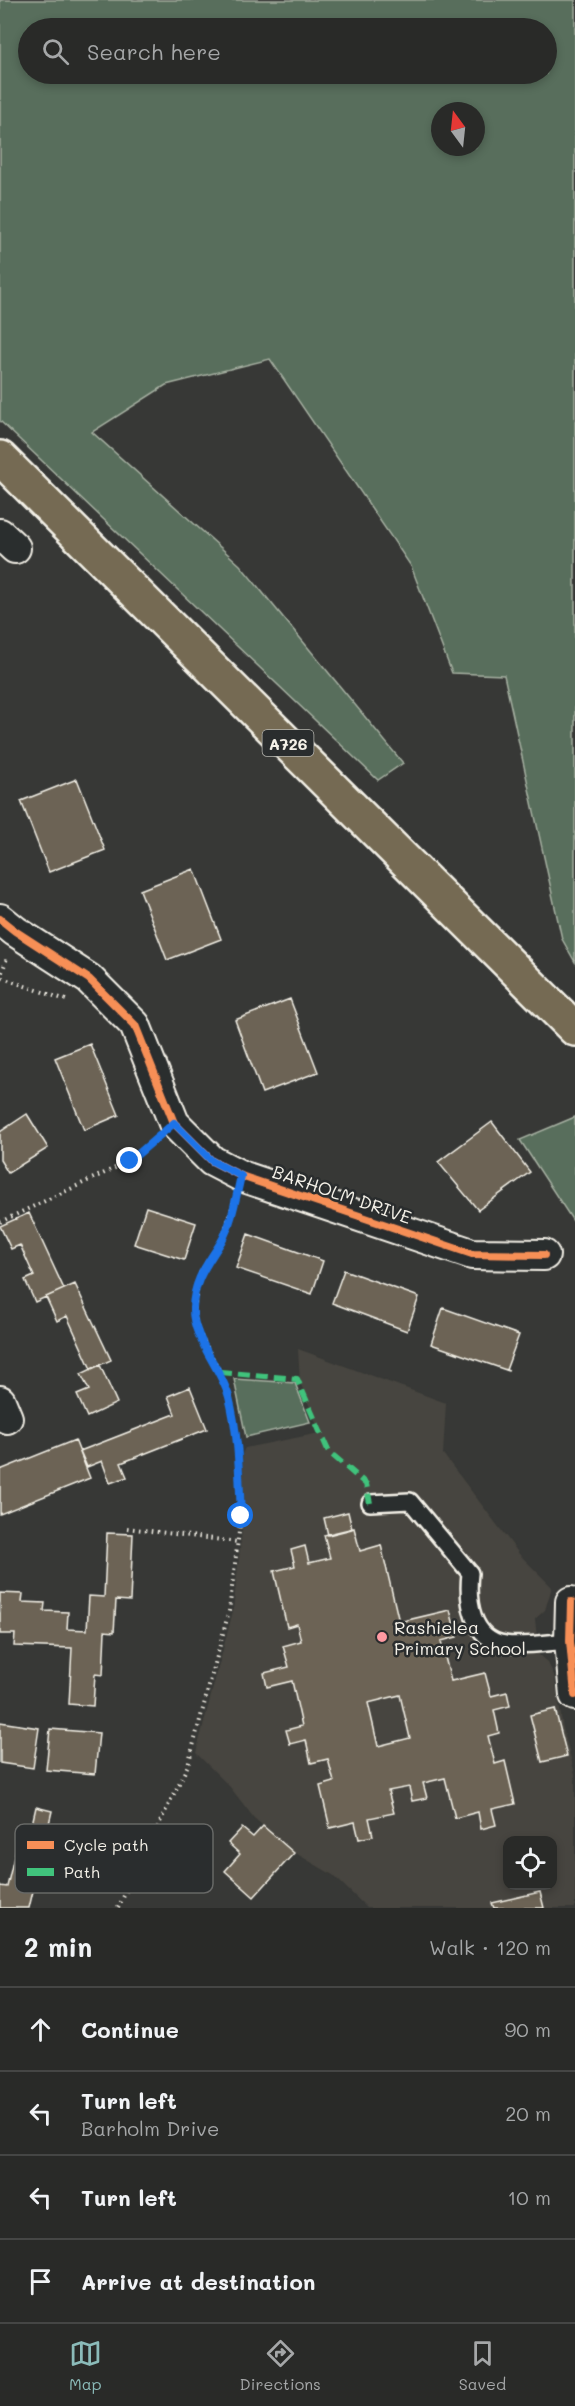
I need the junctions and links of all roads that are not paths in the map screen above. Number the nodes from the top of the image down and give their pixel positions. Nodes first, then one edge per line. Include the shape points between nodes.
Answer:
1 (0, 458) edge
2 (0, 920) edge
3 (575, 1029) edge
4 (544, 1255) dead end
5 (370, 1503) dead end
6 (571, 1602) dead end
7 (570, 1641) junction
8 (575, 1695) edge

1 - 3 main road, A726
2 - 4 street, BARHOLM DRIVE via 89,979 135,1025 174,1123 212,1161 241,1176 472,1254
5 - 7 lane via 410,1501 470,1573 468,1590 473,1615 491,1639 505,1644
6 - 7 street
7 - 8 street

